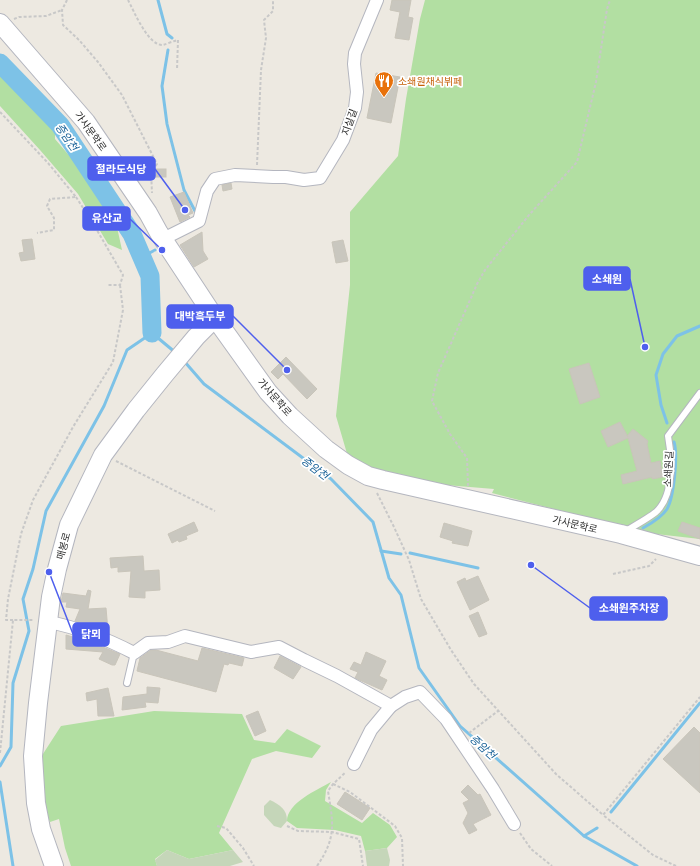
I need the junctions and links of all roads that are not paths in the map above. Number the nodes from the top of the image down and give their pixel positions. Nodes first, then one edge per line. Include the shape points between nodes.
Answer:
1 (377, 0) edge
2 (0, 23) edge
3 (163, 239) junction
4 (215, 318) junction
5 (700, 393) edge
6 (621, 534) junction
7 (700, 556) edge
8 (45, 621) junction
9 (134, 653) junction
10 (127, 683) dead end
11 (391, 706) junction
12 (354, 764) road end
13 (514, 824) road end
14 (54, 866) edge

1 - 3 street, 지실길 via 355,53 355,108 343,140 320,178 304,180 235,175 215,179 207,191 199,220
2 - 3 main road, 가사문학로 via 86,122
3 - 4 main road, 가사문학로
4 - 6 main road, 가사문학로 via 268,392 290,416 326,449 368,476
4 - 8 main road, 매봉로 via 165,374 103,454 69,525
5 - 6 lane, 소쇄원길 via 668,436 671,453 667,495 658,510
6 - 7 main road, 가사문학로
8 - 9 street via 74,627 114,642
8 - 14 main road, 매봉로 via 33,756 38,816
9 - 10 lane
9 - 11 street via 148,643 168,642 185,636 251,652 279,647
11 - 12 street via 371,730
11 - 13 street via 405,697 420,692 446,719

